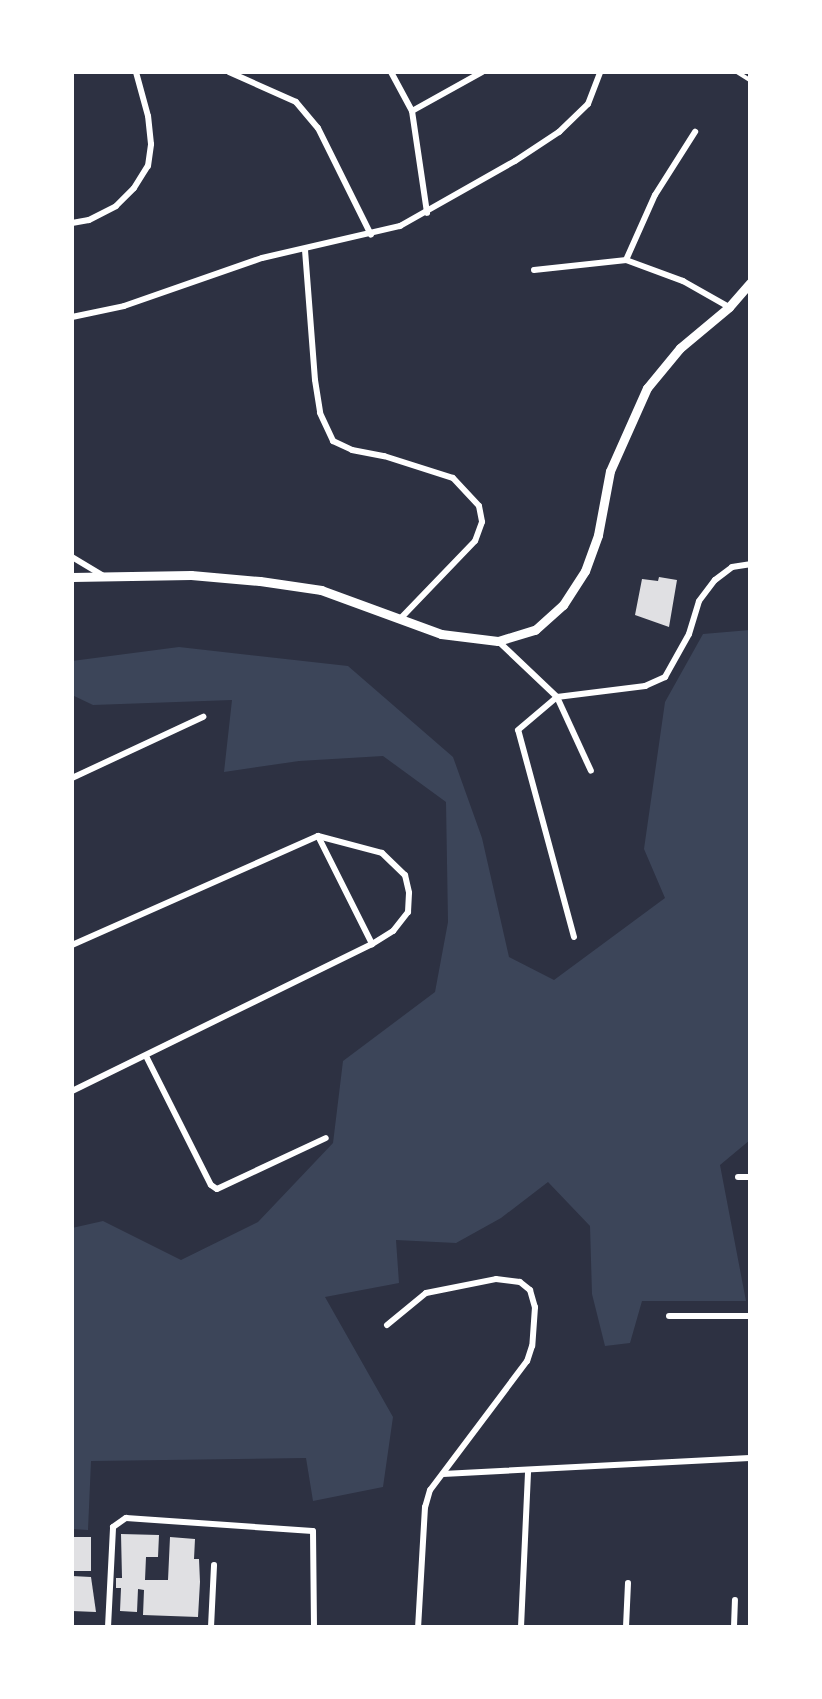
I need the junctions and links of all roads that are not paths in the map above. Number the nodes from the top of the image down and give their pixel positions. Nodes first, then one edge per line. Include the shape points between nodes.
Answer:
1 (136, 72) edge
2 (229, 72) edge
3 (391, 72) edge
4 (482, 72) edge
5 (600, 72) edge
6 (737, 72) edge
7 (750, 80) edge
8 (412, 111) junction
9 (695, 132) dead end
10 (427, 213) junction
11 (72, 223) edge
12 (371, 235) junction
13 (305, 250) junction
14 (626, 260) junction
15 (534, 270) dead end
16 (750, 283) edge
17 (729, 308) junction
18 (72, 317) edge
19 (72, 557) edge
20 (750, 564) edge
21 (102, 575) junction
22 (72, 577) edge
23 (400, 619) junction
24 (498, 641) junction
25 (557, 697) junction
26 (203, 717) dead end
27 (591, 771) dead end
28 (72, 778) edge
29 (318, 836) junction
30 (574, 937) dead end
31 (372, 944) junction
32 (72, 945) edge
33 (146, 1056) junction
34 (72, 1091) edge
35 (326, 1138) dead end
36 (750, 1177) edge
37 (738, 1178) dead end
38 (669, 1316) dead end
39 (750, 1316) edge
40 (387, 1325) dead end
41 (750, 1458) edge
42 (528, 1470) junction
43 (444, 1474) junction
44 (213, 1565) dead end
45 (628, 1583) dead end
46 (735, 1600) dead end
47 (108, 1627) edge
48 (211, 1627) edge
49 (314, 1627) edge
50 (418, 1627) edge
51 (521, 1627) edge
52 (626, 1627) edge
53 (734, 1627) edge

1 - 11 street via 148,116 148,166 116,206 89,220
2 - 12 street via 296,102 318,128
3 - 8 street
4 - 8 street
5 - 10 street via 588,104 559,132
6 - 7 lane
8 - 10 street
9 - 14 street via 655,195
10 - 12 street
12 - 13 street
13 - 18 street via 262,258 124,306
13 - 23 street via 315,380 320,413 333,441 352,450 453,478 479,506 482,522 475,541
14 - 15 street
14 - 17 street via 683,281
16 - 17 street
17 - 24 street via 680,348 647,388 610,471 597,535 573,593 535,630
19 - 21 street
20 - 25 street via 732,567 715,580 699,602 689,634 665,677 645,686
21 - 22 street
21 - 23 street via 191,574 261,580 321,590
23 - 24 street via 441,634
24 - 25 street
25 - 27 street
25 - 30 street via 518,730 518,736
26 - 28 street
29 - 31 street
29 - 31 street via 382,853 405,875 408,912 393,931
29 - 32 street
31 - 33 street
33 - 34 street
33 - 35 street via 211,1185 217,1189
36 - 37 street
38 - 39 street
40 - 43 street via 426,1293 496,1279 520,1282 530,1290 535,1307 527,1361
41 - 42 street
42 - 43 street
42 - 51 street
43 - 50 street via 430,1490 425,1508
44 - 48 street
45 - 52 street
46 - 53 street
47 - 49 street via 112,1527 126,1518 313,1531

